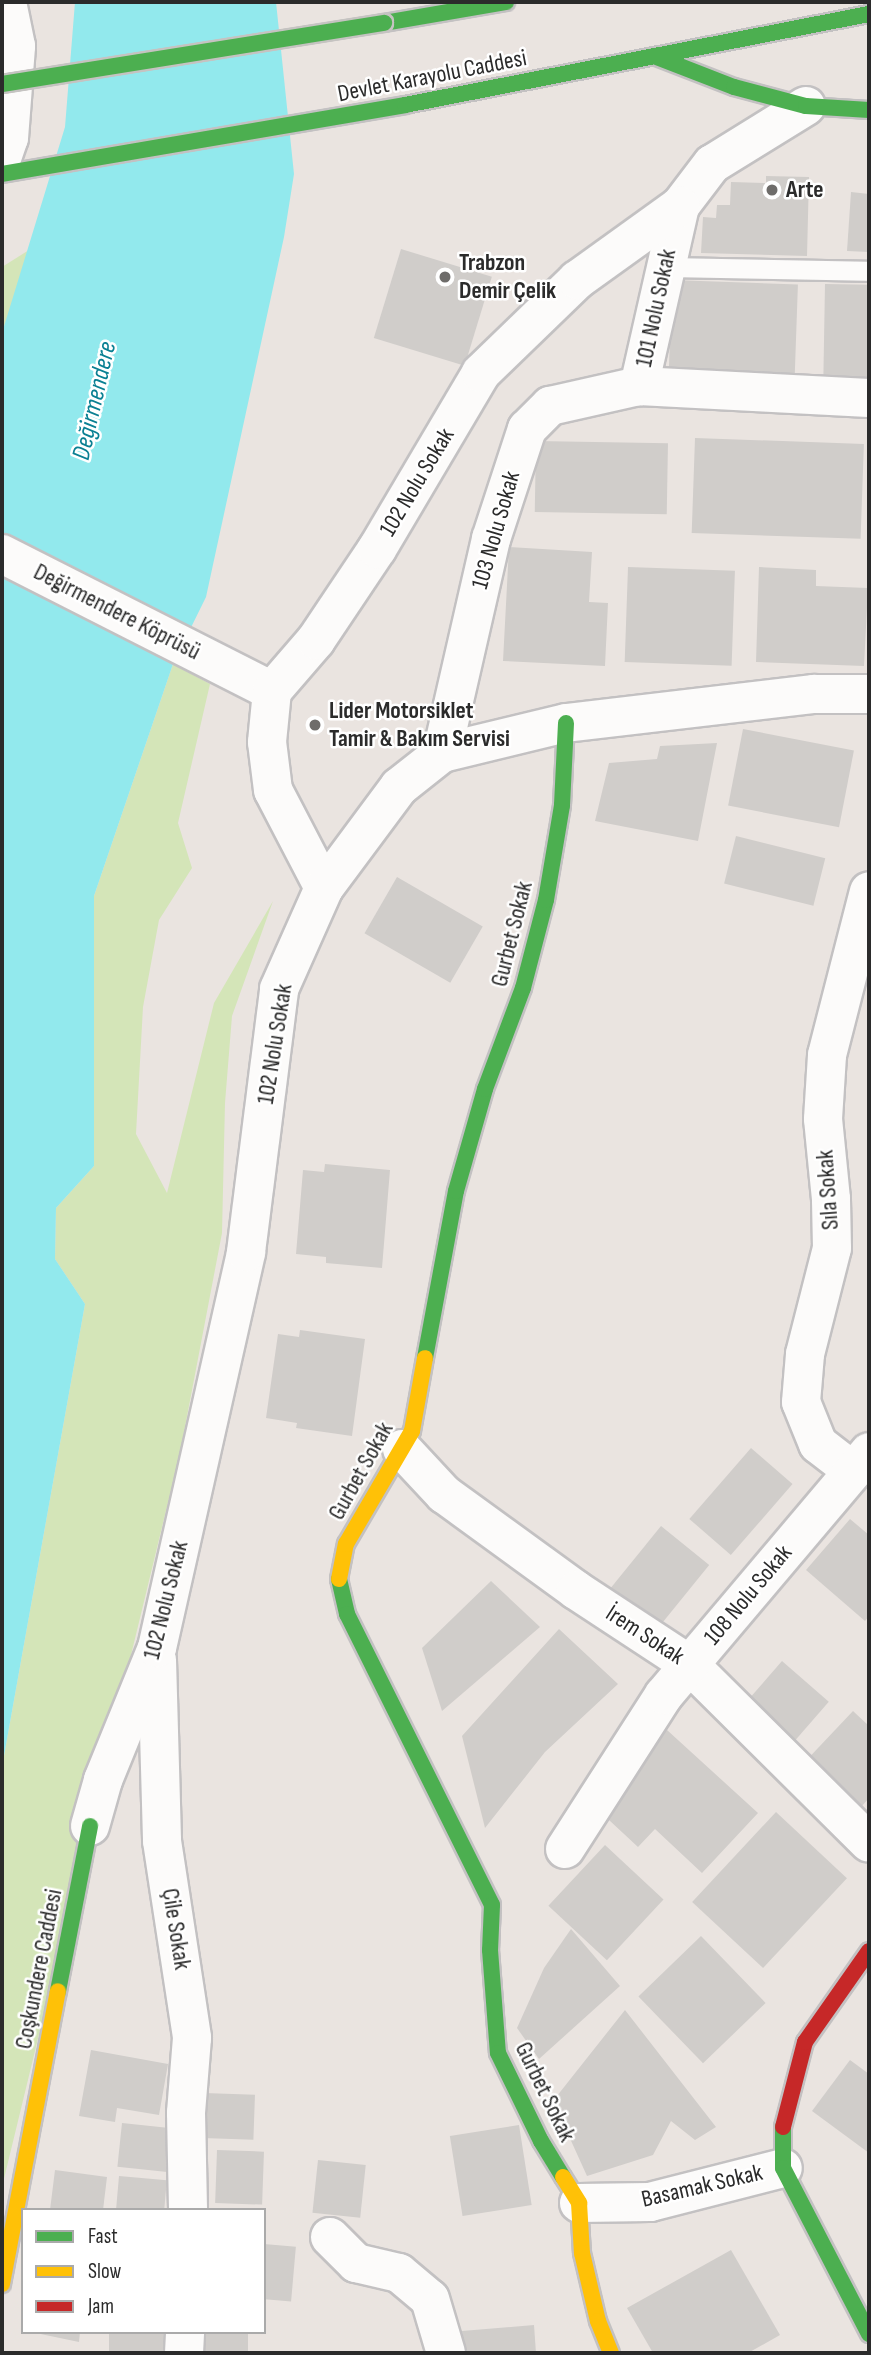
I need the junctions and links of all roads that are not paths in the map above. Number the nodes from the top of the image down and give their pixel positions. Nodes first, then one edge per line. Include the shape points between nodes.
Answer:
1 (433, 2) edge
2 (506, 2) edge
3 (7, 12) edge
4 (869, 14) edge
5 (384, 23) junction
6 (654, 56) junction
7 (2, 84) edge
8 (869, 93) edge
9 (806, 106) junction
10 (869, 110) edge
11 (4, 157) edge
12 (680, 205) junction
13 (664, 267) junction
14 (869, 271) edge
15 (639, 386) junction
16 (869, 398) edge
17 (2, 554) edge
18 (272, 691) junction
19 (869, 694) edge
20 (566, 723) junction
21 (442, 753) junction
22 (324, 888) junction
23 (869, 891) edge
24 (402, 1449) junction
25 (861, 1461) edge
26 (157, 1648) junction
27 (690, 1665) junction
28 (90, 1826) joint
29 (869, 1843) edge
30 (565, 1849) dead end
31 (869, 1951) edge
32 (783, 2168) junction
33 (579, 2203) junction
34 (188, 2208) edge
35 (330, 2237) dead end
36 (2, 2284) edge
37 (867, 2327) edge
38 (185, 2334) edge
39 (184, 2353) edge
40 (446, 2353) edge
41 (611, 2353) edge

1 - 5 street
2 - 5 street
3 - 11 street via 16,46
4 - 6 street, Devlet Karayolu Caddesi
5 - 7 street, bridge
6 - 9 street via 734,87
6 - 11 street, Devlet Karayolu Caddesi via 405,105
8 - 9 street
9 - 10 street
9 - 12 street, 101 Nolu Sokak via 712,164
12 - 13 street, 101 Nolu Sokak
12 - 18 street, 102 Nolu Sokak via 577,280 481,373 377,549 316,640
13 - 14 lane
13 - 15 street, 101 Nolu Sokak
15 - 16 street, 101 Nolu Sokak
15 - 21 street, 103 Nolu Sokak via 550,406 527,429 491,539
17 - 18 street, Değirmendere Köprüsü
18 - 22 street via 267,742 273,790
19 - 20 street via 814,694
20 - 21 street
20 - 24 street, Gurbet Sokak via 562,805 546,900 523,988 485,1089 456,1191 412,1431
21 - 22 street via 399,787
22 - 26 street, 102 Nolu Sokak via 279,989 246,1252
23 - 25 street, Sıla Sokak via 827,1055 823,1119 832,1248 805,1354 801,1402 818,1444
24 - 27 street, İrem Sokak via 444,1494
24 - 33 street, Gurbet Sokak via 346,1544 339,1577 347,1614 492,1905 498,2053 541,2141
25 - 27 street, 108 Nolu Sokak
26 - 28 street, 102 Nolu Sokak via 103,1780
26 - 34 street, Çile Sokak via 162,1842 192,2038 186,2113
27 - 29 street, İrem Sokak
27 - 30 street, 108 Nolu Sokak via 664,1695
28 - 36 street, Coşkundere Caddesi
31 - 32 street via 805,2042 783,2128
32 - 33 street, Basamak Sokak via 650,2202
32 - 37 street
33 - 41 street via 582,2253 598,2321
35 - 40 street via 356,2263 399,2273 430,2299
38 - 39 street

